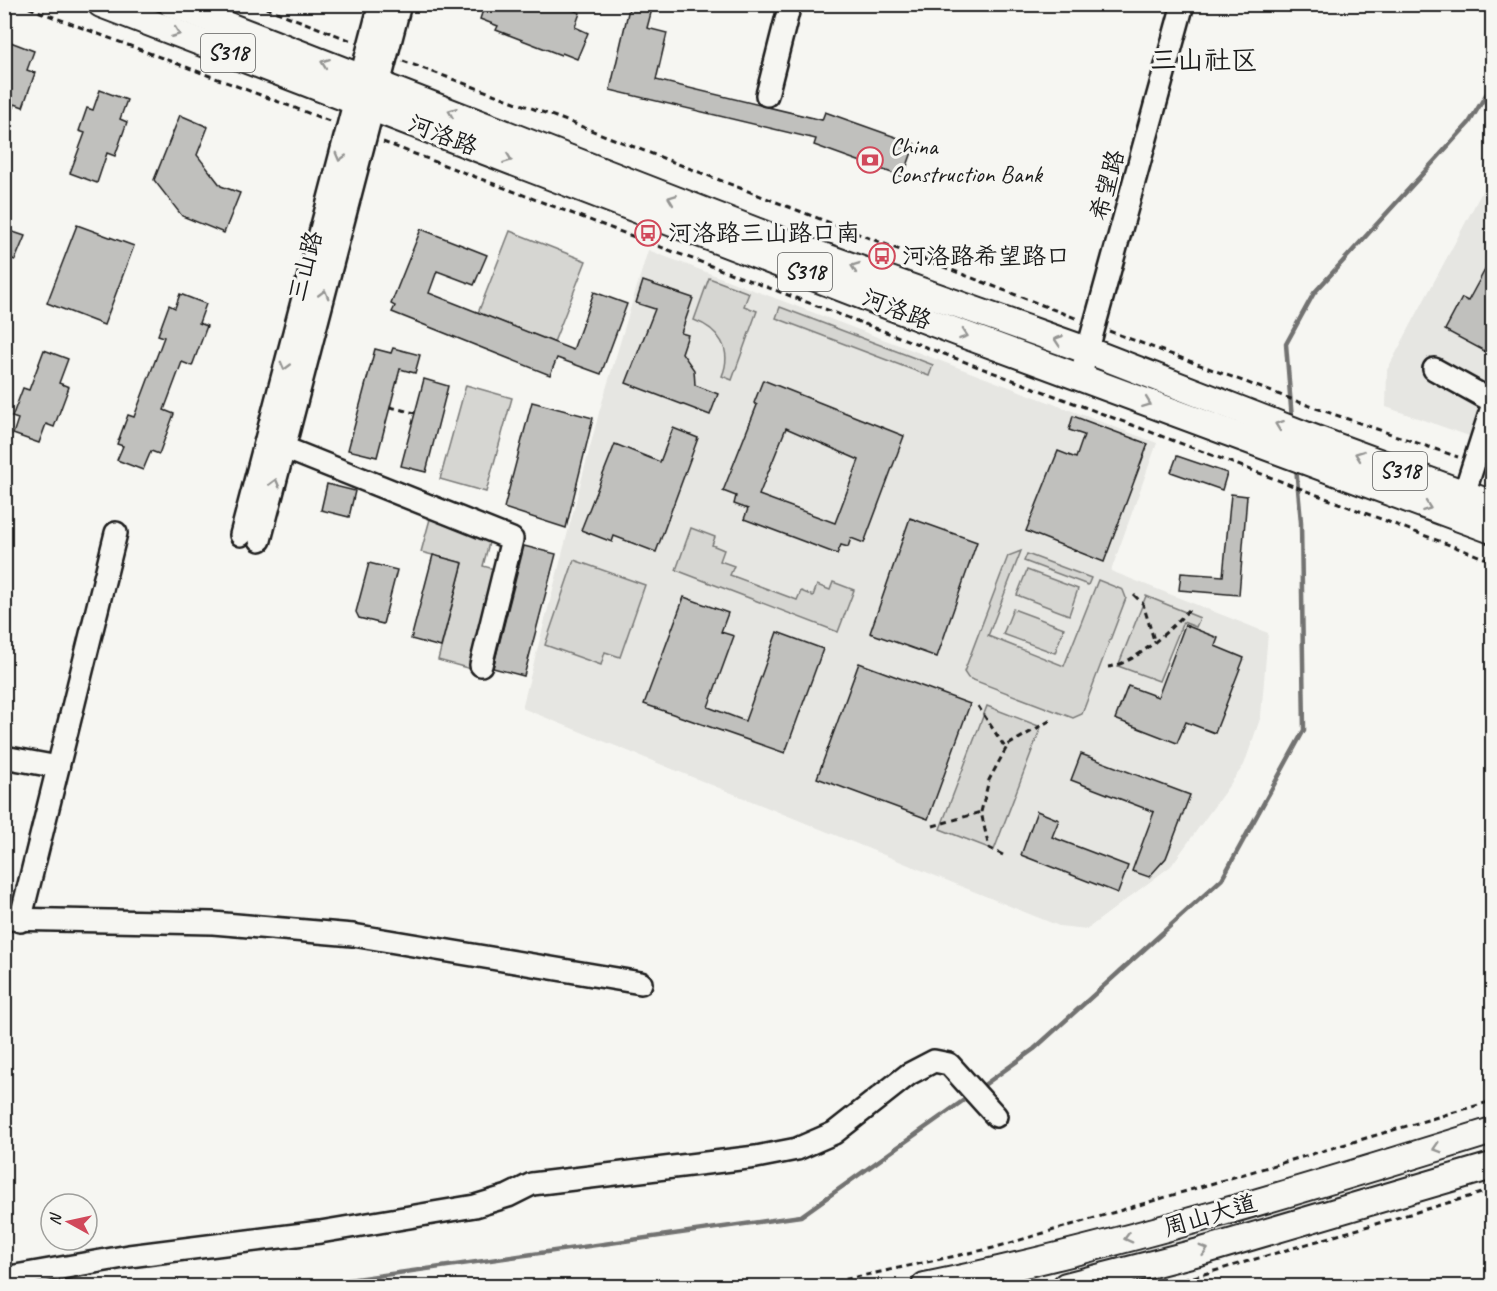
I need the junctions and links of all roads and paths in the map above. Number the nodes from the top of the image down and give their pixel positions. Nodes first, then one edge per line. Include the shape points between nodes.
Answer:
1 (19, 4) edge
2 (101, 4) edge
3 (172, 4) edge
4 (256, 4) edge
5 (380, 4) edge
6 (400, 4) edge
7 (790, 4) edge
8 (1183, 4) edge
9 (377, 51) junction
10 (367, 92) junction
11 (767, 94) dead end
12 (356, 132) junction
13 (1096, 326) junction
14 (1089, 351) junction
15 (1434, 369) dead end
16 (1080, 378) junction
17 (1492, 401) edge
18 (390, 407) dead end
19 (1492, 407) edge
20 (415, 413) dead end
21 (275, 444) junction
22 (1474, 463) junction
23 (1464, 494) junction
24 (1492, 504) edge
25 (1492, 530) edge
26 (116, 533) dead end
27 (250, 537) dead end
28 (1492, 561) edge
29 (1134, 595) dead end
30 (1190, 609) dead end
31 (1154, 640) junction
32 (481, 665) dead end
33 (1108, 667) dead end
34 (978, 706) dead end
35 (1052, 720) dead end
36 (1006, 749) junction
37 (4, 757) edge
38 (58, 767) junction
39 (981, 812) junction
40 (933, 826) dead end
41 (1003, 855) dead end
42 (12, 920) edge
43 (640, 983) dead end
44 (1492, 1101) edge
45 (996, 1116) dead end
46 (1492, 1131) edge
47 (1492, 1166) edge
48 (1492, 1190) edge
49 (4, 1278) edge
50 (1004, 1278) edge
51 (814, 1287) edge
52 (925, 1287) edge
53 (1066, 1287) edge
54 (1163, 1287) edge

1 - 12 path
2 -> 10 main road, 河洛路 / S318
10 -> 3 main road, 河洛路 / S318
4 - 9 path
5 - 9 street, 三山路
6 - 9 street, 三山路
7 - 11 street
8 - 13 street, 希望路
9 - 10 street, 三山路
9 - 13 path
10 - 12 street, 三山路
14 -> 10 main road, 河洛路 / S318
10 -> 16 main road, 河洛路 / S318
12 - 21 street, 三山路
12 - 28 path
13 - 14 street, 希望路
13 - 22 path
14 - 16 street, 希望路
23 -> 14 main road, 河洛路 / S318
15 - 17 street
16 -> 25 main road, 河洛路 / S318
18 - 20 path
19 - 22 street
21 - 27 street, 三山路
21 - 32 street via 512,539
22 - 23 street
23 - 24 main road, 河洛路 / S318
26 - 38 street
29 - 31 path via 1143,604
30 - 31 path
31 - 33 path via 1144,652
34 - 36 path
35 - 36 path
36 - 39 path via 989,780
37 - 38 street
38 - 42 street
39 - 40 path
39 - 41 path via 989,848
42 - 43 street via 213,923 353,935
44 - 51 path via 993,1248
45 - 49 street via 949,1064 934,1061 909,1074 834,1133 797,1149 532,1184 476,1206
46 -> 50 main road, 周山大道
53 -> 47 main road, 周山大道
48 - 54 path
50 - 52 main road, 周山大道

